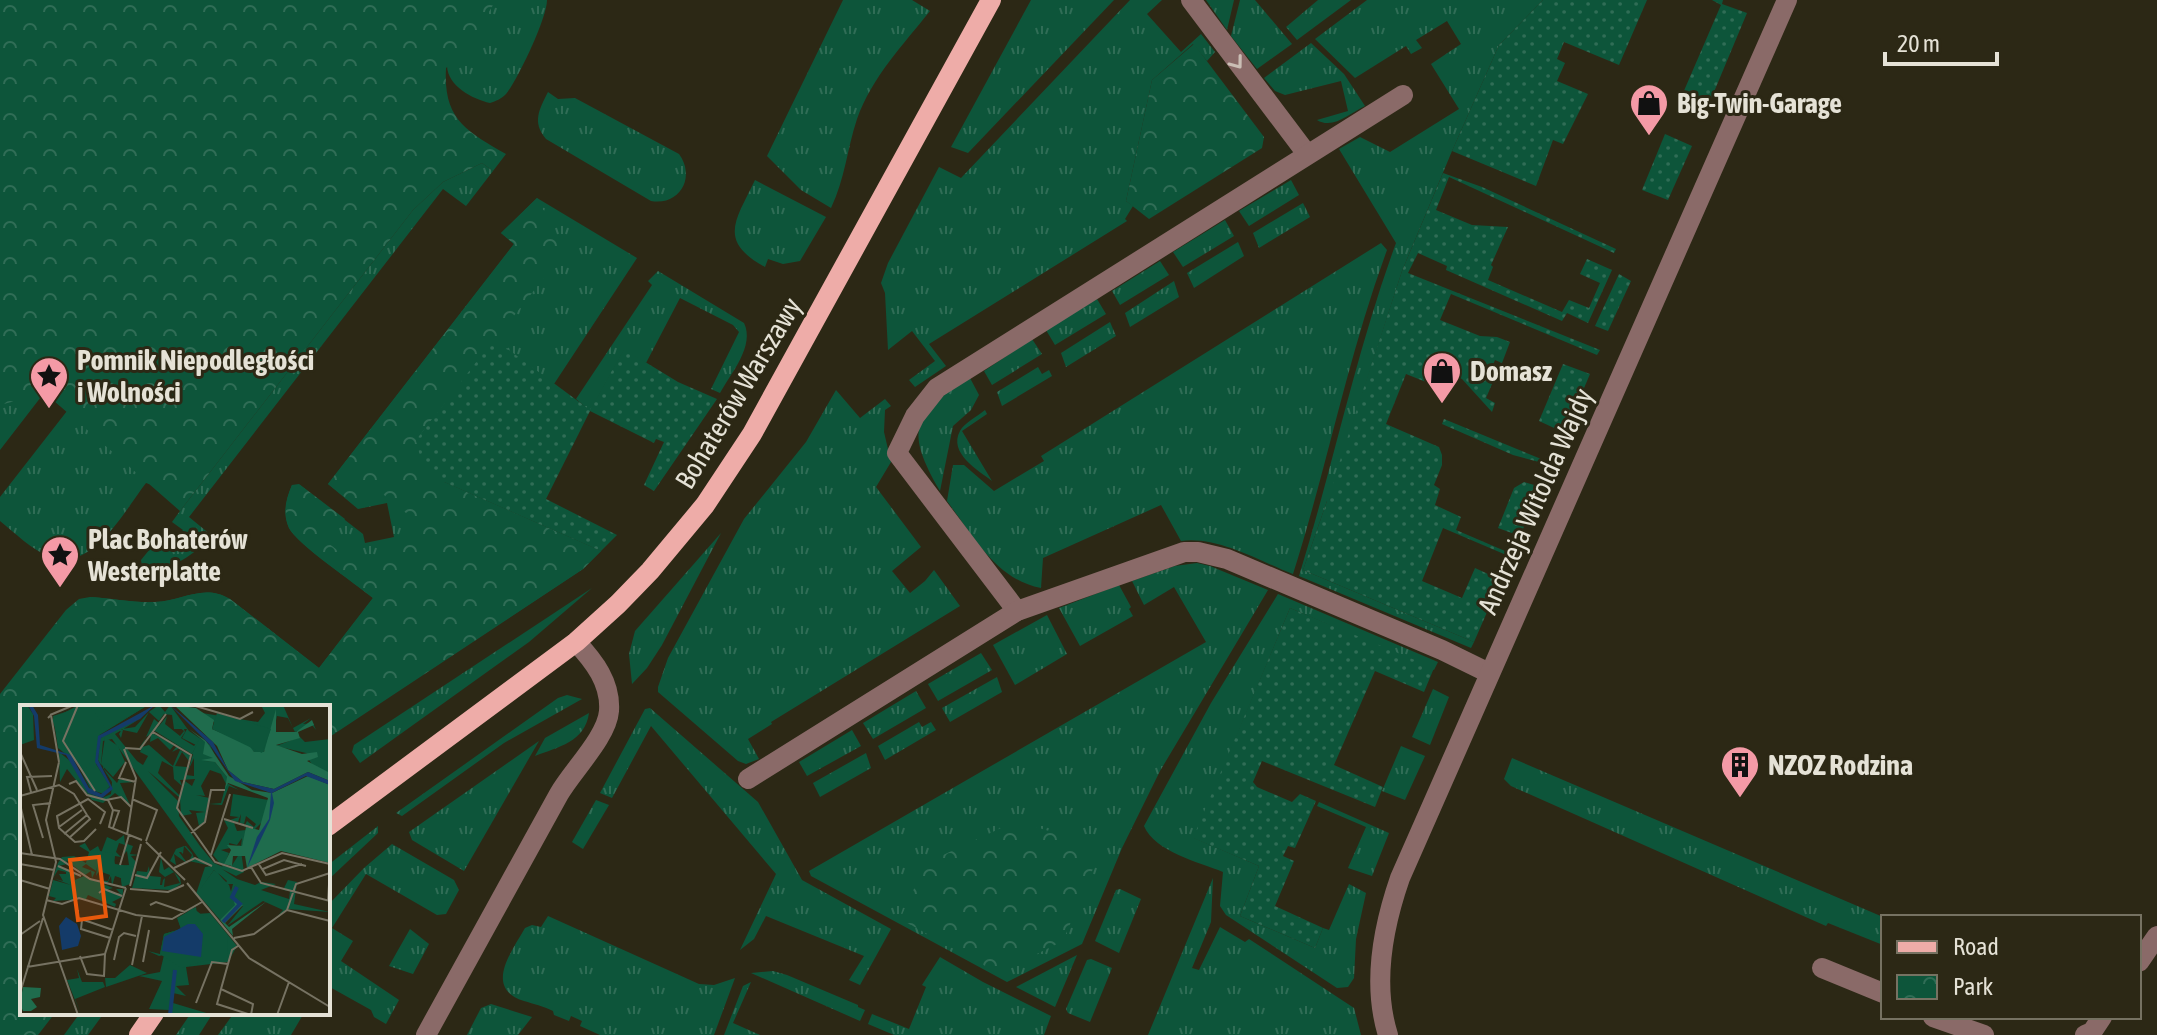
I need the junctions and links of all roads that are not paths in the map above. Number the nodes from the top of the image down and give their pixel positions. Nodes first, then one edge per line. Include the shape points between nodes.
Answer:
1 (991, 0) edge
2 (1191, 0) edge
3 (1787, 0) edge
4 (1403, 95) dead end
5 (1307, 154) junction
6 (1017, 611) junction
7 (576, 642) junction
8 (1489, 673) junction
9 (748, 779) dead end
10 (330, 825) edge
11 (2157, 936) edge
12 (2141, 959) edge
13 (1822, 968) dead end
14 (1881, 992) edge
15 (153, 1015) edge
16 (1939, 1019) edge
17 (2101, 1019) edge
18 (139, 1035) edge
19 (426, 1035) edge
20 (1388, 1035) edge
21 (1984, 1035) edge
22 (2085, 1035) edge

1 - 7 main road, Bohaterów Warszawy via 752,434 705,505 650,571
2 -> 5 street
3 - 8 street, Andrzeja Witolda Wajdy
4 - 5 street
5 - 6 street via 937,388 915,416 897,453
6 - 8 street via 1171,556 1198,552 1227,559
6 - 9 street
7 - 10 main road, Bohaterów Warszawy
7 - 19 street via 603,677 607,720 561,791
8 - 20 street, Andrzeja Witolda Wajdy via 1391,905 1381,971
11 - 12 street
13 - 14 street
15 - 18 main road
16 - 21 street
17 - 22 street

